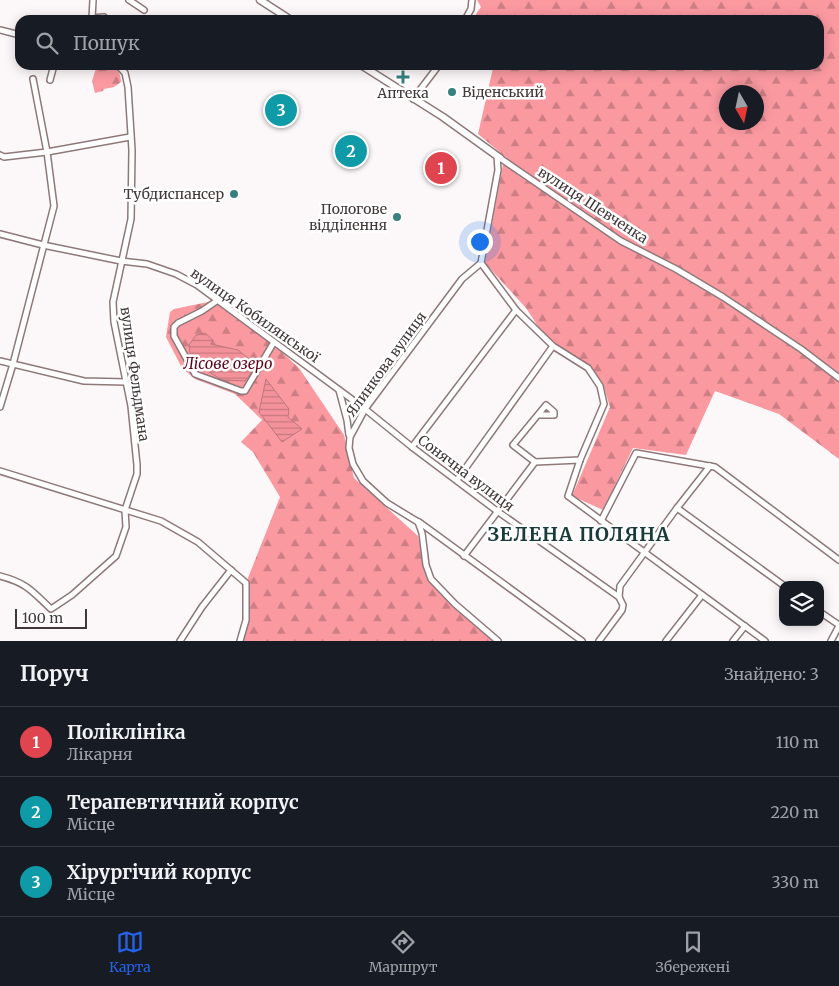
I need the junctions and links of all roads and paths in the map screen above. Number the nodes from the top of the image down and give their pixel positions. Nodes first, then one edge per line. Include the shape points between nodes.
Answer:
1 (93, 0) edge
2 (130, 0) edge
3 (260, 0) edge
4 (472, 0) edge
5 (144, 10) dead end
6 (92, 15) edge
7 (283, 15) edge
8 (468, 15) edge
9 (0, 30) edge
10 (15, 34) edge
11 (53, 70) edge
12 (122, 70) edge
13 (369, 70) edge
14 (436, 70) edge
15 (33, 79) dead end
16 (50, 80) dead end
17 (413, 99) junction
18 (130, 137) junction
19 (47, 152) junction
20 (0, 155) edge
21 (499, 157) junction
22 (0, 234) edge
23 (43, 245) junction
24 (121, 261) junction
25 (481, 263) junction
26 (218, 300) junction
27 (516, 310) junction
28 (274, 342) junction
29 (553, 346) junction
30 (0, 361) edge
31 (13, 364) junction
32 (839, 378) edge
33 (126, 382) junction
34 (339, 390) junction
35 (0, 407) edge
36 (365, 409) junction
37 (538, 415) dead end
38 (350, 437) junction
39 (412, 447) junction
40 (580, 460) junction
41 (535, 462) junction
42 (710, 466) junction
43 (0, 471) edge
44 (457, 480) junction
45 (677, 508) junction
46 (125, 510) junction
47 (497, 511) junction
48 (601, 521) junction
49 (418, 522) junction
50 (644, 553) junction
51 (464, 556) junction
52 (839, 560) edge
53 (231, 570) junction
54 (0, 576) edge
55 (779, 582) edge
56 (702, 595) junction
57 (620, 597) junction
58 (824, 615) edge
59 (745, 626) junction
60 (839, 626) edge
61 (180, 641) edge
62 (240, 641) edge
63 (498, 641) edge
64 (582, 641) edge
65 (599, 641) edge
66 (666, 641) edge
67 (733, 641) edge
68 (765, 641) edge
69 (831, 641) edge

1 - 6 street
2 - 5 street
3 - 7 street
4 - 8 street
9 - 10 street
11 - 16 street
12 - 18 street, вулиця Фельдмана via 128,87
13 - 17 street, вулиця Шевченка
14 - 17 street
15 - 19 street
17 - 21 street, вулиця Шевченка via 471,135
18 - 19 street
18 - 24 street, вулиця Фельдмана via 131,219
19 - 20 street
19 - 23 street via 54,206
21 - 25 street
21 - 32 street, вулиця Шевченка via 621,241 723,297
22 - 23 street, вулиця Кобилянської
23 - 24 street, вулиця Кобилянської
23 - 31 street
24 - 26 street, вулиця Кобилянської via 147,264 176,274
24 - 33 street, вулиця Фельдмана via 113,302
25 - 27 street
25 - 36 street, Ялинкова вулиця via 462,279
26 - 28 street, вулиця Кобилянської
26 - 28 street via 174,327 174,336 195,374 245,390
27 - 29 street
27 - 39 street
28 - 34 street, вулиця Кобилянської
29 - 40 street via 588,368 600,386 604,404
29 - 44 street
30 - 31 street
31 - 33 street via 84,380
31 - 35 street
33 - 46 street, вулиця Фельдмана via 137,474
34 - 36 street, вулиця Кобилянської
34 - 38 street
36 - 38 street, Ялинкова вулиця
36 - 39 street, Сонячна вулиця
37 - 41 street via 513,445
38 - 49 street, Ялинкова вулиця via 353,464 363,481 387,503
39 - 44 street, Сонячна вулиця
40 - 41 street
40 - 48 street via 568,496
41 - 47 street
42 - 45 street
42 - 48 street via 636,453
42 - 52 street
43 - 46 street
44 - 47 street, Сонячна вулиця
45 - 50 street
45 - 55 street
46 - 53 street via 178,530
46 - 54 street, вулиця Фельдмана via 126,527 116,556 52,609 18,580
47 - 51 street
47 - 57 street, Сонячна вулиця
48 - 50 street
49 - 51 street, Ялинкова вулиця
49 - 63 street via 431,578 455,604
50 - 56 street
50 - 57 street via 620,586
51 - 64 street, Ялинкова вулиця
53 - 61 street
53 - 62 street via 246,583 246,620
56 - 59 street
56 - 66 street
57 - 65 street via 622,610
58 - 60 street
59 - 67 street
59 - 68 street
60 - 69 street

